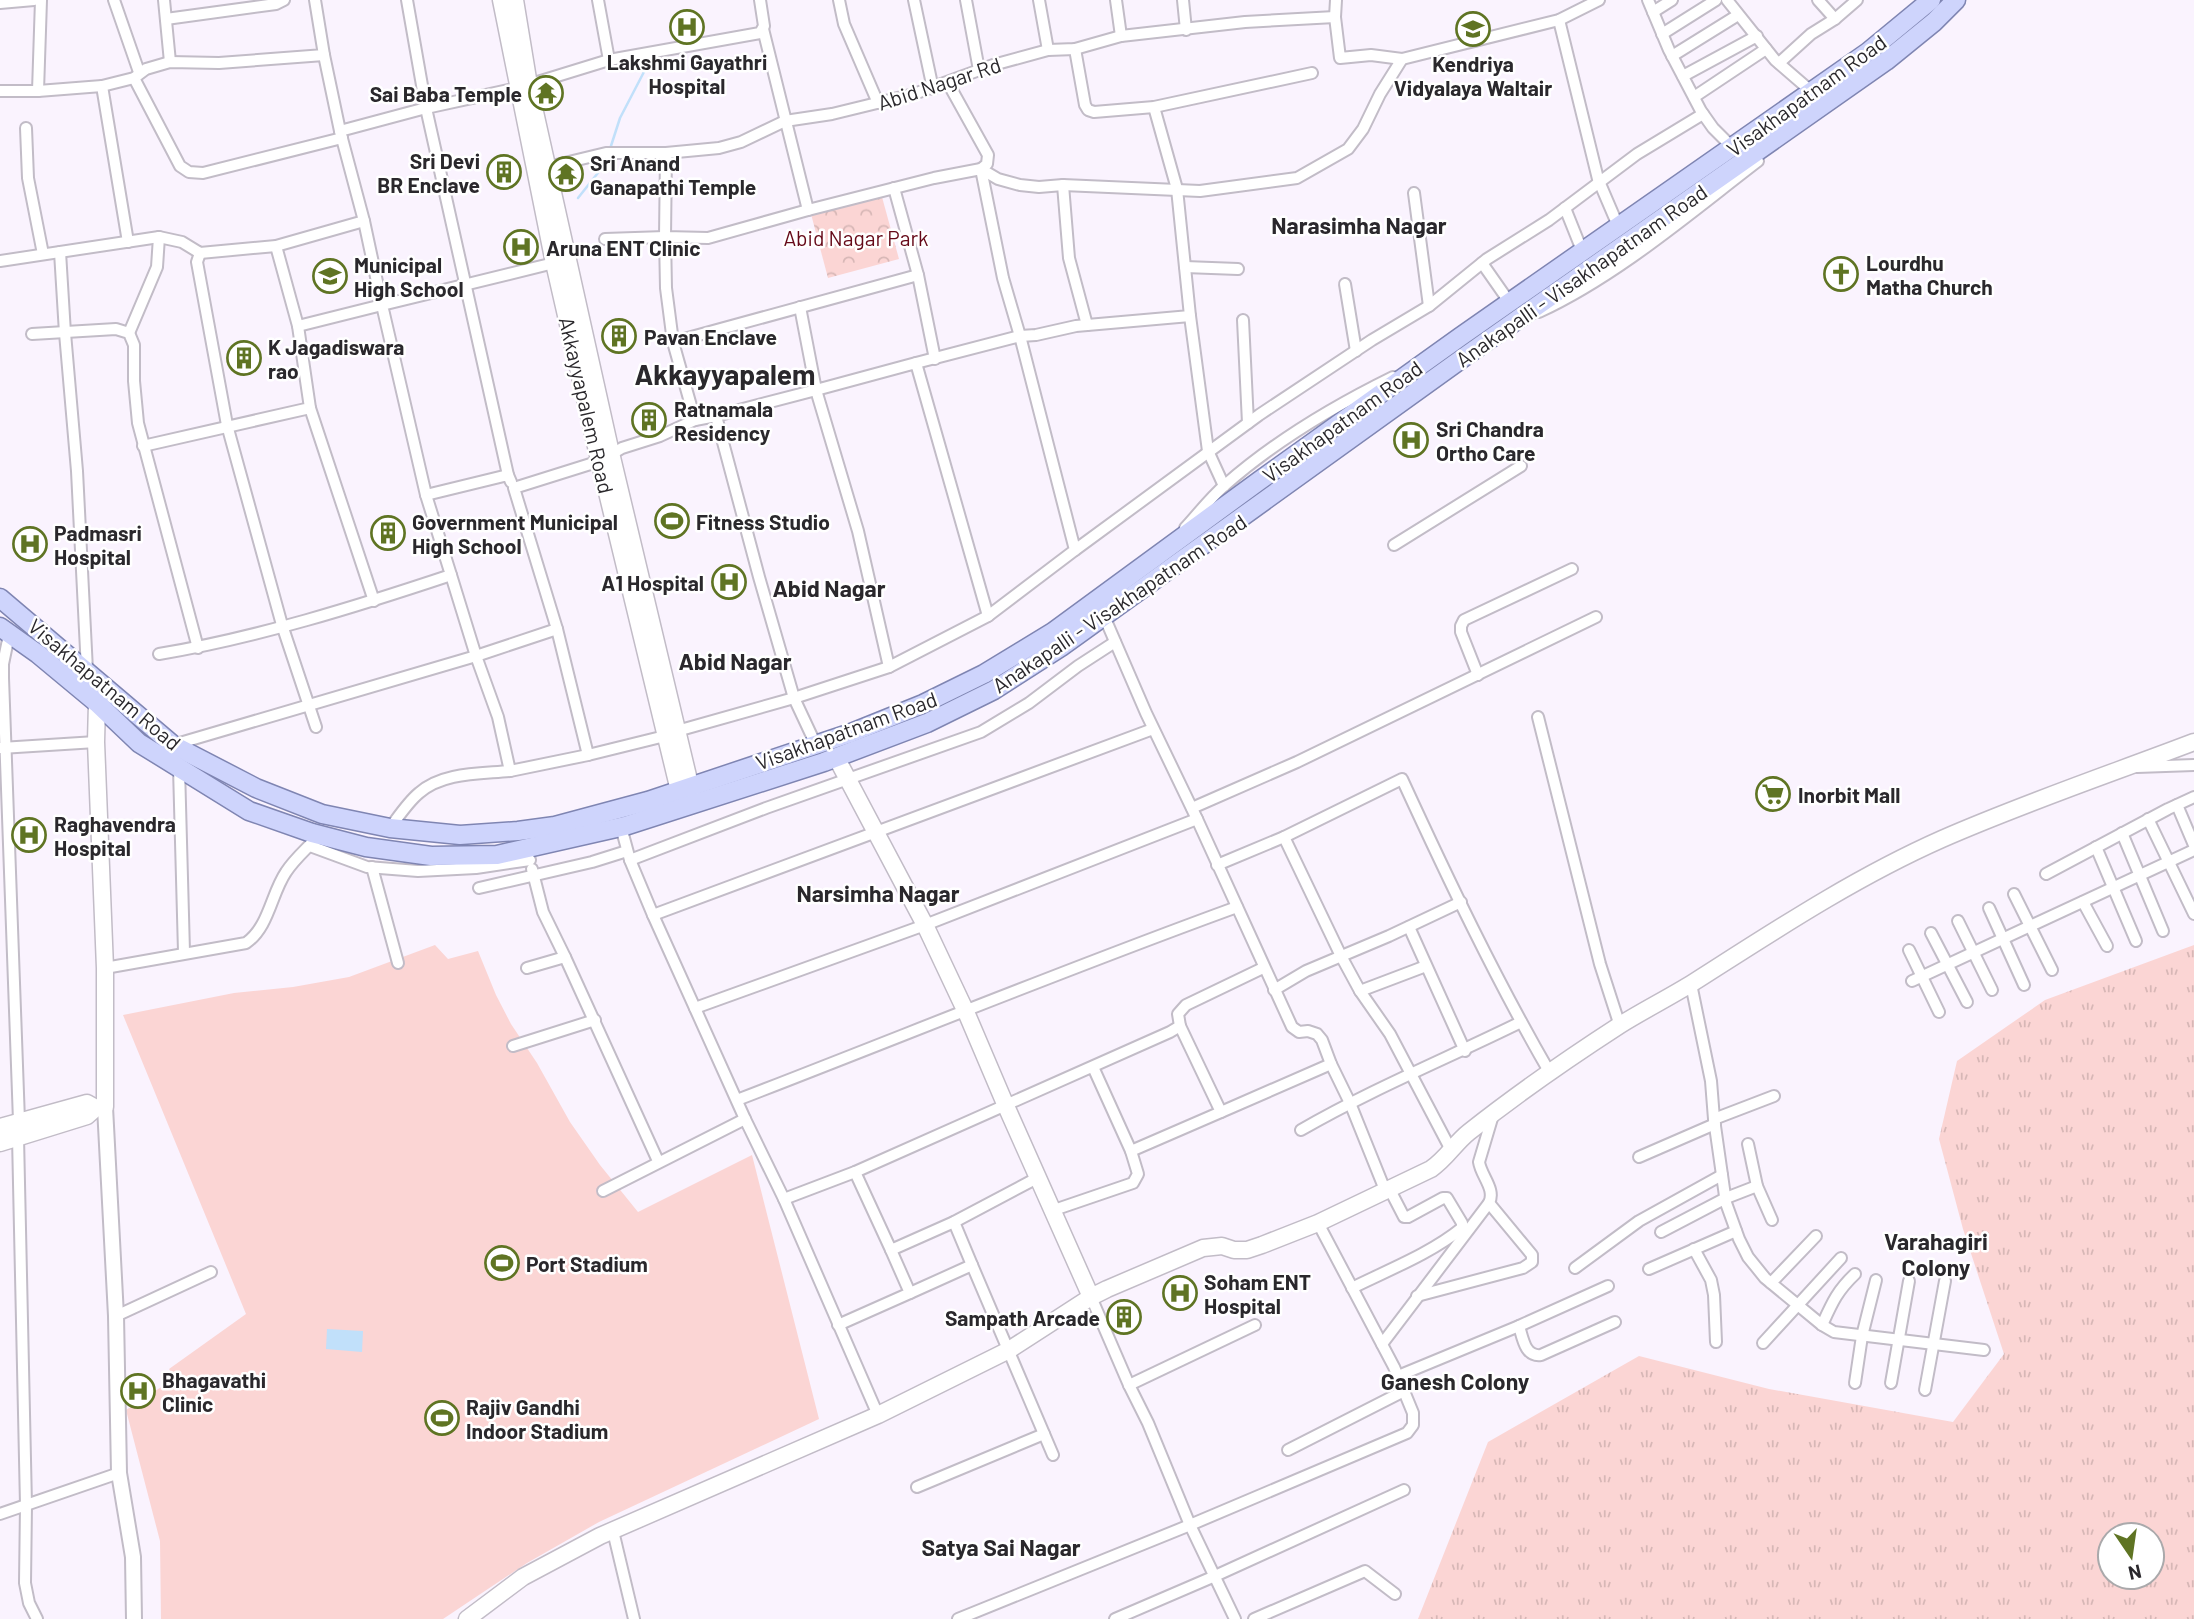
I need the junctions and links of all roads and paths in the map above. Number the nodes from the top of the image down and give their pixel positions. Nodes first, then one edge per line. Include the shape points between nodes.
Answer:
1 (34, 0) edge
2 (41, 0) edge
3 (114, 0) edge
4 (164, 0) edge
5 (284, 0) edge
6 (315, 0) edge
7 (407, 0) edge
8 (501, 0) edge
9 (515, 0) edge
10 (598, 0) edge
11 (760, 0) edge
12 (839, 0) edge
13 (914, 0) edge
14 (966, 0) edge
15 (1040, 0) edge
16 (1116, 0) edge
17 (1183, 0) edge
18 (1336, 0) edge
19 (1599, 0) edge
20 (1648, 0) edge
21 (1672, 0) edge
22 (1716, 0) edge
23 (1727, 0) edge
24 (1818, 0) edge
25 (1857, 0) edge
26 (1931, 0) edge
27 (1956, 0) edge
28 (0, 3) edge
29 (1653, 12) junction
30 (1738, 15) junction
31 (1335, 17) junction
32 (166, 19) junction
33 (1835, 19) junction
34 (1559, 20) junction
35 (763, 29) junction
36 (1186, 30) junction
37 (1662, 34) junction
38 (1121, 36) junction
39 (1757, 36) junction
40 (1075, 49) junction
41 (1766, 49) junction
42 (1048, 50) junction
43 (324, 55) junction
44 (1672, 56) junction
45 (1402, 59) junction
46 (609, 60) junction
47 (170, 62) junction
48 (1779, 63) junction
49 (979, 70) junction
50 (1312, 73) dead end
51 (137, 75) junction
52 (1683, 76) junction
53 (948, 83) junction
54 (103, 86) junction
55 (523, 87) junction
56 (933, 89) junction
57 (0, 91) edge
58 (37, 92) junction
59 (1812, 92) junction
60 (1693, 97) junction
61 (878, 103) junction
62 (1154, 107) junction
63 (426, 108) junction
64 (1703, 114) junction
65 (785, 121) junction
66 (26, 128) dead end
67 (341, 135) junction
68 (1733, 148) junction
69 (667, 153) junction
70 (548, 167) junction
71 (981, 169) junction
72 (1599, 183) junction
73 (1063, 185) junction
74 (894, 188) junction
75 (1177, 189) junction
76 (1414, 193) dead end
77 (1565, 208) junction
78 (808, 210) junction
79 (364, 221) junction
80 (1619, 228) junction
81 (159, 237) junction
82 (666, 237) junction
83 (606, 239) dead end
84 (128, 242) junction
85 (276, 246) junction
86 (60, 252) junction
87 (200, 253) junction
88 (1583, 253) junction
89 (43, 254) junction
90 (0, 261) edge
91 (554, 263) junction
92 (1482, 263) junction
93 (1185, 267) junction
94 (1238, 269) dead end
95 (918, 275) junction
96 (464, 284) junction
97 (1345, 284) dead end
98 (1510, 303) junction
99 (382, 305) junction
100 (1429, 306) junction
101 (800, 307) junction
102 (1190, 316) junction
103 (1243, 320) dead end
104 (1087, 325) junction
105 (298, 326) junction
106 (65, 333) junction
107 (129, 333) junction
108 (32, 334) dead end
109 (1020, 336) junction
110 (673, 342) junction
111 (1356, 351) junction
112 (934, 359) junction
113 (1427, 360) junction
114 (916, 363) junction
115 (816, 390) junction
116 (310, 408) junction
117 (716, 416) junction
118 (695, 420) junction
119 (1248, 423) junction
120 (228, 425) junction
121 (143, 446) junction
122 (1208, 451) junction
123 (605, 457) junction
124 (1521, 466) dead end
125 (508, 475) junction
126 (1224, 486) junction
127 (514, 488) junction
128 (426, 495) junction
129 (1394, 545) dead end
130 (1168, 547) junction
131 (1075, 551) junction
132 (1572, 569) dead end
133 (451, 575) junction
134 (0, 598) edge
135 (374, 601) junction
136 (988, 616) junction
137 (1104, 616) junction
138 (1595, 617) dead end
139 (282, 625) junction
140 (557, 629) junction
141 (5, 631) edge
142 (1115, 642) junction
143 (198, 648) junction
144 (159, 654) dead end
145 (476, 656) junction
146 (889, 667) junction
147 (87, 670) junction
148 (1478, 675) junction
149 (794, 698) junction
150 (97, 703) junction
151 (309, 704) junction
152 (1538, 716) dead end
153 (316, 727) dead end
154 (1153, 729) junction
155 (671, 733) junction
156 (96, 742) junction
157 (2194, 742) edge
158 (173, 745) junction
159 (816, 745) junction
160 (2, 748) edge
161 (588, 755) junction
162 (836, 757) junction
163 (2194, 765) edge
164 (179, 768) junction
165 (2125, 768) junction
166 (510, 771) junction
167 (848, 779) junction
168 (684, 788) junction
169 (2194, 797) edge
170 (2177, 805) junction
171 (690, 806) junction
172 (1195, 814) junction
173 (2148, 820) junction
174 (621, 827) junction
175 (390, 828) junction
176 (877, 832) junction
177 (2122, 834) junction
178 (1284, 836) junction
179 (315, 841) junction
180 (2194, 845) edge
181 (2096, 847) junction
182 (2194, 850) edge
183 (529, 854) junction
184 (629, 856) junction
185 (2168, 862) junction
186 (1217, 865) junction
187 (372, 867) junction
188 (2046, 874) dead end
189 (534, 876) junction
190 (2139, 876) junction
191 (479, 888) dead end
192 (2113, 888) junction
193 (2014, 894) dead end
194 (1461, 902) junction
195 (2083, 902) junction
196 (1237, 907) junction
197 (1989, 908) dead end
198 (2194, 914) edge
199 (653, 915) junction
200 (1958, 921) dead end
201 (925, 925) junction
202 (1409, 927) junction
203 (2029, 927) junction
204 (2163, 931) dead end
205 (1931, 933) dead end
206 (2003, 940) junction
207 (2136, 940) dead end
208 (2107, 946) dead end
209 (1909, 950) dead end
210 (184, 952) junction
211 (1973, 953) junction
212 (1341, 956) junction
213 (565, 957) junction
214 (398, 963) dead end
215 (1947, 965) junction
216 (1426, 966) junction
217 (105, 968) junction
218 (527, 968) dead end
219 (1263, 968) junction
220 (2052, 970) dead end
221 (1916, 979) junction
222 (1691, 984) junction
223 (2024, 985) dead end
224 (1274, 990) junction
225 (1992, 990) dead end
226 (1360, 991) junction
227 (1967, 1002) dead end
228 (695, 1008) junction
229 (967, 1012) junction
230 (1939, 1012) dead end
231 (595, 1020) junction
232 (1521, 1022) junction
233 (1180, 1026) junction
234 (1620, 1026) junction
235 (513, 1046) dead end
236 (1465, 1051) junction
237 (1331, 1065) junction
238 (1093, 1067) junction
239 (1550, 1073) junction
240 (1412, 1074) junction
241 (1774, 1096) dead end
242 (737, 1100) junction
243 (1350, 1103) junction
244 (1006, 1106) junction
245 (100, 1107) junction
246 (1221, 1112) junction
247 (1493, 1115) junction
248 (745, 1119) junction
249 (1714, 1121) junction
250 (0, 1127) edge
251 (18, 1129) junction
252 (1301, 1130) dead end
253 (0, 1143) edge
254 (1748, 1144) dead end
255 (1451, 1150) junction
256 (1131, 1151) junction
257 (1639, 1157) dead end
258 (659, 1161) junction
259 (855, 1172) junction
260 (1722, 1175) junction
261 (1039, 1177) junction
262 (1757, 1186) junction
263 (1387, 1189) junction
264 (603, 1191) dead end
265 (1726, 1198) junction
266 (784, 1199) junction
267 (1489, 1203) junction
268 (1054, 1210) junction
269 (1772, 1220) dead end
270 (954, 1222) junction
271 (1318, 1223) junction
272 (1736, 1231) junction
273 (1661, 1233) dead end
274 (1816, 1236) dead end
275 (1694, 1249) junction
276 (891, 1250) junction
277 (1842, 1258) dead end
278 (972, 1265) junction
279 (1575, 1268) dead end
280 (1649, 1269) dead end
281 (211, 1272) dead end
282 (1855, 1274) dead end
283 (1876, 1280) dead end
284 (1909, 1281) dead end
285 (1945, 1281) dead end
286 (1771, 1283) junction
287 (1608, 1286) dead end
288 (1352, 1288) junction
289 (910, 1293) junction
290 (1418, 1296) junction
291 (1091, 1297) junction
292 (1797, 1305) junction
293 (116, 1315) junction
294 (1615, 1322) dead end
295 (838, 1325) junction
296 (1255, 1325) dead end
297 (1822, 1325) junction
298 (1519, 1326) junction
299 (1863, 1336) junction
300 (1898, 1340) junction
301 (1716, 1342) dead end
302 (1763, 1343) dead end
303 (1382, 1344) junction
304 (1933, 1344) junction
305 (1984, 1349) dead end
306 (1009, 1350) junction
307 (1398, 1377) junction
308 (1855, 1383) dead end
309 (1891, 1383) dead end
310 (1129, 1385) junction
311 (1925, 1390) dead end
312 (1404, 1391) junction
313 (878, 1415) junction
314 (1044, 1434) junction
315 (1288, 1450) dead end
316 (1053, 1455) dead end
317 (119, 1473) junction
318 (917, 1487) dead end
319 (1404, 1490) dead end
320 (26, 1505) junction
321 (0, 1514) edge
322 (1189, 1525) junction
323 (613, 1531) junction
324 (1214, 1576) junction
325 (1395, 1594) dead end
326 (37, 1619) edge
327 (134, 1619) edge
328 (467, 1619) edge
329 (634, 1619) edge
330 (958, 1619) edge
331 (1115, 1619) edge
332 (1235, 1619) edge
333 (1254, 1619) edge

1 - 28 street
2 - 58 street
3 - 51 street
4 - 32 street
5 - 32 street
6 - 43 street
7 - 63 street
8 - 55 main road, Akkayyapalem Road
9 - 55 main road, Akkayyapalem Road
10 - 46 street
11 - 35 street
12 - 61 street via 844,24
13 - 56 street
14 - 49 street
15 - 42 street
16 - 38 street
17 - 36 street
18 - 31 street
19 - 34 street
20 - 29 street
21 - 29 street
22 - 37 street
23 - 30 street
24 - 33 street
25 - 33 street
26 - 59 main road, Visakhapatnam Road
27 - 137 main road, Anakapalli - Visakhapatnam Road via 1886,61
29 - 37 street
30 - 39 street
30 - 44 street
31 - 36 street, Abid Nagar Rd
31 - 45 street via 1340,58
32 - 47 street
33 - 48 street
34 - 45 street
34 - 72 street
35 - 46 street via 754,35
35 - 65 street
36 - 38 street, Abid Nagar Rd
37 - 44 street
38 - 40 street, Abid Nagar Rd
39 - 41 street
39 - 52 street
40 - 42 street, Abid Nagar Rd
40 - 62 street via 1088,110 1100,113
41 - 48 street
41 - 60 street
42 - 49 street, Abid Nagar Rd
43 - 47 street
43 - 67 street
44 - 52 street
45 - 75 street via 1357,139 1315,169 1284,181 1200,191
46 - 55 street
47 - 51 street
48 - 59 street
49 - 53 street, Abid Nagar Rd
50 - 62 street
51 - 54 street
51 - 67 street via 180,166 189,172 203,173
52 - 60 street
53 - 56 street, Abid Nagar Rd
53 - 71 street via 988,155
54 - 58 street
54 - 84 street
55 - 63 street
55 - 70 main road
55 - 91 main road, Akkayyapalem Road
56 - 61 street, Abid Nagar Rd
57 - 58 street
59 - 68 main road, Visakhapatnam Road
60 - 64 street
61 - 65 street, Abid Nagar Rd
62 - 75 street
63 - 67 street
63 - 96 street
64 - 68 street
64 - 72 street
65 - 69 street, Abid Nagar Rd via 719,148
65 - 78 street
66 - 89 street via 27,178
67 - 79 street
68 - 80 main road, Visakhapatnam Road
69 - 70 street, Abid Nagar Rd via 610,153
69 - 82 street
70 - 123 main road
71 - 73 street via 1020,185
71 - 74 street
71 - 109 street
72 - 77 street
72 - 80 street
73 - 75 street
73 - 104 street via 1069,258
74 - 78 street
74 - 95 street
75 - 93 street
76 - 100 street
77 - 88 street
77 - 92 street
78 - 82 street via 708,238
79 - 85 street
79 - 99 street
80 - 88 main road, Visakhapatnam Road
81 - 84 street
81 - 87 street via 182,242
81 - 107 street via 157,267
82 - 83 street
82 - 110 street
84 - 86 street
85 - 87 street
85 - 105 street
86 - 89 street
86 - 106 street
87 - 120 street via 197,262
88 - 98 main road, Visakhapatnam Road
89 - 90 street
91 - 96 street
91 - 123 main road, Akkayyapalem Road
92 - 98 street
92 - 100 street
93 - 94 street
93 - 102 street
95 - 101 street
95 - 112 street
96 - 99 street
96 - 125 street
97 - 111 street
98 - 113 main road, Visakhapatnam Road
99 - 105 street
99 - 128 street
100 - 111 street
101 - 110 street
101 - 115 street
102 - 104 street
102 - 122 street
103 - 119 street
104 - 109 street
105 - 116 street
106 - 107 street via 116,329
106 - 108 street
106 - 147 street
107 - 121 street
109 - 112 street
109 - 131 street
110 - 118 street
111 - 119 street
112 - 114 street
113 - 126 street via 1326,411
113 - 130 main road, Visakhapatnam Road
114 - 115 street
114 - 136 street
115 - 117 street
115 - 146 street via 858,531
116 - 120 street
116 - 135 street
117 - 118 street
117 - 149 street
118 - 123 street
119 - 122 street
120 - 121 street
120 - 139 street
121 - 143 street
122 - 126 street
122 - 131 street
123 - 127 street
123 - 155 main road, Akkayyapalem Road
124 - 129 street
125 - 127 street
125 - 128 street
126 - 130 street
127 - 140 street
128 - 133 street
130 - 159 main road, Visakhapatnam Road via 1053,632 984,674 923,704
131 - 136 street
132 - 148 street via 1464,620 1461,632
133 - 135 street
133 - 145 street
134 - 147 main road, Visakhapatnam Road
135 - 139 street
136 - 146 street
137 - 142 street
137 - 162 main road, Anakapalli - Visakhapatnam Road via 994,690 927,723
138 - 148 street
139 - 143 street
139 - 151 street
140 - 145 street
140 - 161 street
141 - 150 main road, Anakapalli - Visakhapatnam Road
141 - 160 street
142 - 154 street
142 - 167 street via 981,732
143 - 144 street
145 - 151 street
145 - 166 street via 498,717
146 - 149 street
147 - 158 main road, Visakhapatnam Road
148 - 172 street
149 - 155 street
149 - 159 street
150 - 156 main road
150 - 164 main road, Anakapalli - Visakhapatnam Road via 139,743
151 - 153 street
151 - 158 street
152 - 234 street
154 - 172 street
154 - 176 street
155 - 161 street
155 - 168 main road, Akkayyapalem Road
156 - 160 street
156 - 217 main road
157 - 165 main road
158 - 175 main road, Visakhapatnam Road via 256,789 322,814
159 - 168 main road, Visakhapatnam Road
160 - 251 street
161 - 166 street
162 - 167 main road
162 - 171 main road, Anakapalli - Visakhapatnam Road
163 - 165 street
164 - 179 main road, Anakapalli - Visakhapatnam Road via 249,811
164 - 210 street
165 - 222 main road via 1928,846 1821,902
166 - 175 street via 449,778 430,785 416,794
167 - 176 main road
167 - 184 street
168 - 171 main road, Akkayyapalem Road
168 - 175 main road, Visakhapatnam Road via 555,826 460,835
169 - 170 street
170 - 173 street
170 - 180 street
171 - 174 main road, Anakapalli - Visakhapatnam Road
172 - 186 street
172 - 201 street
173 - 177 street
173 - 185 street
174 - 183 main road, Anakapalli - Visakhapatnam Road
174 - 184 street
176 - 199 street
176 - 201 main road
177 - 181 street
177 - 190 street
178 - 186 street
178 - 194 street via 1402,779
178 - 212 street
179 - 183 main road, Anakapalli - Visakhapatnam Road via 431,856
179 - 187 street
179 - 210 street via 286,871 256,937 246,943
181 - 188 street
181 - 192 street
182 - 185 street
183 - 187 street via 476,868 418,871
183 - 189 street
184 - 189 street
184 - 199 street
185 - 190 street
185 - 198 street
186 - 196 street
187 - 214 street
189 - 191 street
189 - 213 street via 543,912
190 - 192 street
190 - 204 street
192 - 195 street
192 - 207 street
193 - 203 street
194 - 202 street
194 - 232 street
195 - 203 street
195 - 208 street
196 - 219 street
196 - 229 street
197 - 206 street
199 - 228 street
200 - 211 street
201 - 228 street
201 - 229 main road
202 - 212 street
202 - 216 street
203 - 206 street
203 - 220 street
205 - 215 street
206 - 211 street
206 - 223 street
209 - 221 street
210 - 217 street
211 - 215 street
211 - 225 street
212 - 224 street
212 - 226 street
213 - 218 street
213 - 231 street
215 - 221 street
215 - 227 street
216 - 226 street
216 - 236 street
217 - 245 main road
219 - 224 street
219 - 233 street via 1186,1005 1178,1014
221 - 230 street
222 - 234 main road
222 - 249 street via 1711,1081
224 - 237 street via 1292,1027 1317,1034
226 - 240 street
228 - 242 street
229 - 242 street
229 - 244 main road
231 - 235 street
231 - 258 street
232 - 236 street
232 - 239 street
233 - 238 street
233 - 246 street
234 - 239 main road
236 - 240 street
237 - 243 street
237 - 246 street
238 - 244 street
238 - 256 street
239 - 247 main road
240 - 243 street
240 - 255 street
241 - 249 street
242 - 248 street
243 - 252 street
243 - 263 street
244 - 259 street
244 - 261 main road
245 - 251 main road via 87,1102
245 - 293 street
246 - 256 street
247 - 255 main road
247 - 267 street via 1479,1162 1491,1192
248 - 258 street
248 - 266 street
249 - 257 street
249 - 260 street
250 - 251 main road
251 - 253 main road
251 - 320 street
254 - 262 street
255 - 263 main road via 1431,1169
256 - 268 street via 1138,1174 1133,1183
258 - 264 street
259 - 266 street
259 - 276 street
260 - 265 street
260 - 279 street via 1653,1212
261 - 268 main road
261 - 270 street
262 - 265 street
262 - 269 street
263 - 271 main road
263 - 288 street via 1404,1217 1447,1198 1462,1228
265 - 272 street
265 - 273 street
266 - 295 street
267 - 290 street
267 - 290 street via 1532,1255 1532,1262
268 - 291 main road
270 - 276 street
270 - 278 street
271 - 288 street
271 - 291 main road via 1247,1250 1203,1248
272 - 275 street
272 - 286 street via 1748,1257
274 - 286 street
275 - 280 street
275 - 301 street via 1711,1280
276 - 289 street
277 - 292 street
278 - 289 street
278 - 306 street
281 - 293 street
282 - 297 street via 1834,1296
283 - 299 street
284 - 300 street
285 - 304 street
286 - 292 street
287 - 298 street
288 - 303 street
289 - 295 street
290 - 303 street
291 - 306 main road
291 - 310 street
292 - 297 street
292 - 302 street
293 - 317 street
294 - 298 street via 1535,1356 1527,1349
295 - 313 street
296 - 310 street
297 - 299 street via 1834,1332
298 - 307 street
299 - 300 street
299 - 308 street
300 - 304 street
300 - 309 street
303 - 307 street
304 - 305 street
304 - 311 street
306 - 313 main road
306 - 314 street
307 - 312 street
310 - 322 street
312 - 315 street
312 - 322 street via 1413,1413 1407,1433
313 - 323 main road
314 - 316 street
314 - 318 street
317 - 320 street
317 - 327 street via 133,1557
319 - 324 street
320 - 321 street
320 - 326 street via 25,1583
322 - 324 street
322 - 330 street
323 - 328 main road via 523,1577
323 - 329 street
324 - 331 street
324 - 332 street
325 - 333 street via 1365,1571

